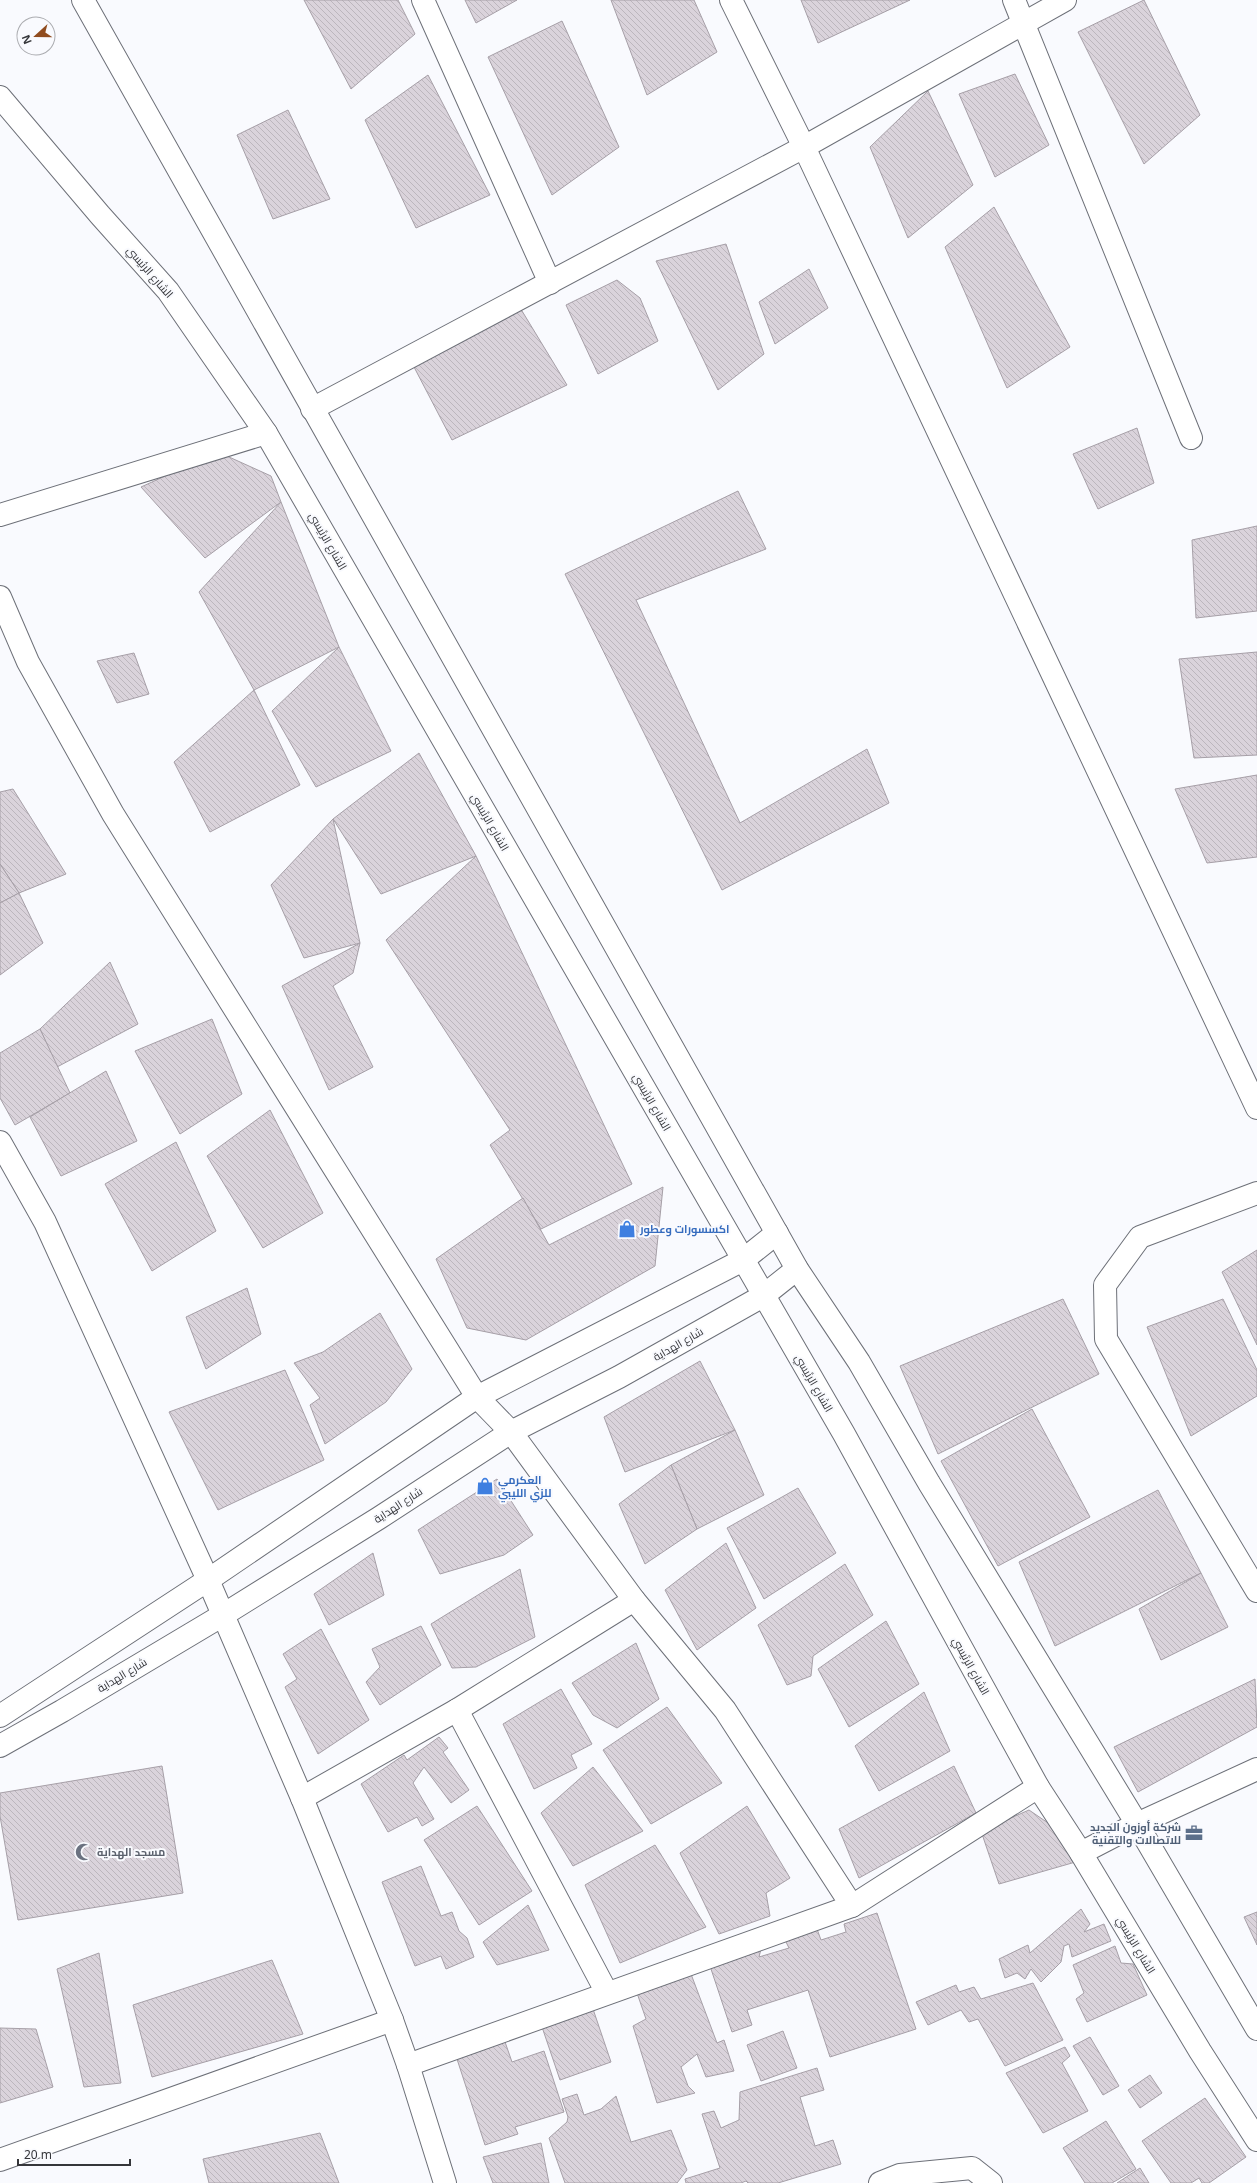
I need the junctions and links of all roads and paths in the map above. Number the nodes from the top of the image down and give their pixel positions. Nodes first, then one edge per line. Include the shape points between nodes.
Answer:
1 (83, 0) edge
2 (423, 0) edge
3 (731, 0) edge
4 (1014, 0) edge
5 (1065, 0) edge
6 (1024, 23) junction
7 (0, 97) edge
8 (804, 147) junction
9 (550, 283) junction
10 (312, 409) junction
11 (266, 433) junction
12 (1191, 438) dead end
13 (0, 516) edge
14 (0, 597) edge
15 (1257, 1108) edge
16 (0, 1142) edge
17 (1257, 1193) edge
18 (777, 1234) junction
19 (744, 1260) junction
20 (797, 1269) junction
21 (763, 1296) junction
22 (477, 1397) junction
23 (511, 1432) junction
24 (208, 1580) junction
25 (1257, 1591) edge
26 (634, 1600) junction
27 (223, 1614) junction
28 (457, 1710) junction
29 (0, 1716) edge
30 (0, 1746) edge
31 (1257, 1769) edge
32 (1038, 1787) junction
33 (302, 1798) junction
34 (1137, 1824) junction
35 (1081, 1853) junction
36 (852, 1906) junction
37 (607, 1993) junction
38 (392, 2020) junction
39 (1257, 2030) edge
40 (408, 2065) junction
41 (1257, 2140) edge
42 (0, 2160) edge
43 (445, 2183) edge
44 (880, 2183) edge
45 (991, 2183) edge

1 - 10 street
2 - 9 street
3 - 8 street
4 - 6 street
5 - 6 street
6 - 8 street
6 - 12 street
7 - 11 street, الشارع الرئيسي via 168,291
8 - 9 street
8 - 15 street
9 - 10 street
10 - 18 street
11 - 13 street
11 - 19 street, الشارع الرئيسي
14 - 22 street via 28,662 114,814
16 - 24 street via 45,1222
17 - 25 street via 1140,1237 1105,1285 1106,1339
18 - 19 street
18 - 20 street
19 - 21 street, الشارع الرئيسي
19 - 22 street
20 - 21 street, شارع الهداية
20 - 34 street via 859,1362 929,1483
21 - 23 street, شارع الهداية via 619,1377
21 - 32 street, الشارع الرئيسي via 844,1434
22 - 23 street
22 - 24 street
23 - 26 street
23 - 27 street, شارع الهداية via 379,1518
24 - 27 street
24 - 29 street
26 - 28 street
26 - 36 street via 725,1710
27 - 30 street, شارع الهداية
27 - 33 street
28 - 33 street
28 - 37 street
31 - 34 street
32 - 35 street, الشارع الرئيسي
32 - 36 street
33 - 38 street
34 - 35 street
34 - 39 street
35 - 41 street, الشارع الرئيسي via 1200,2051
36 - 37 street
37 - 40 street
38 - 40 street
38 - 42 street
40 - 43 street
44 - 45 street via 900,2175 972,2168

